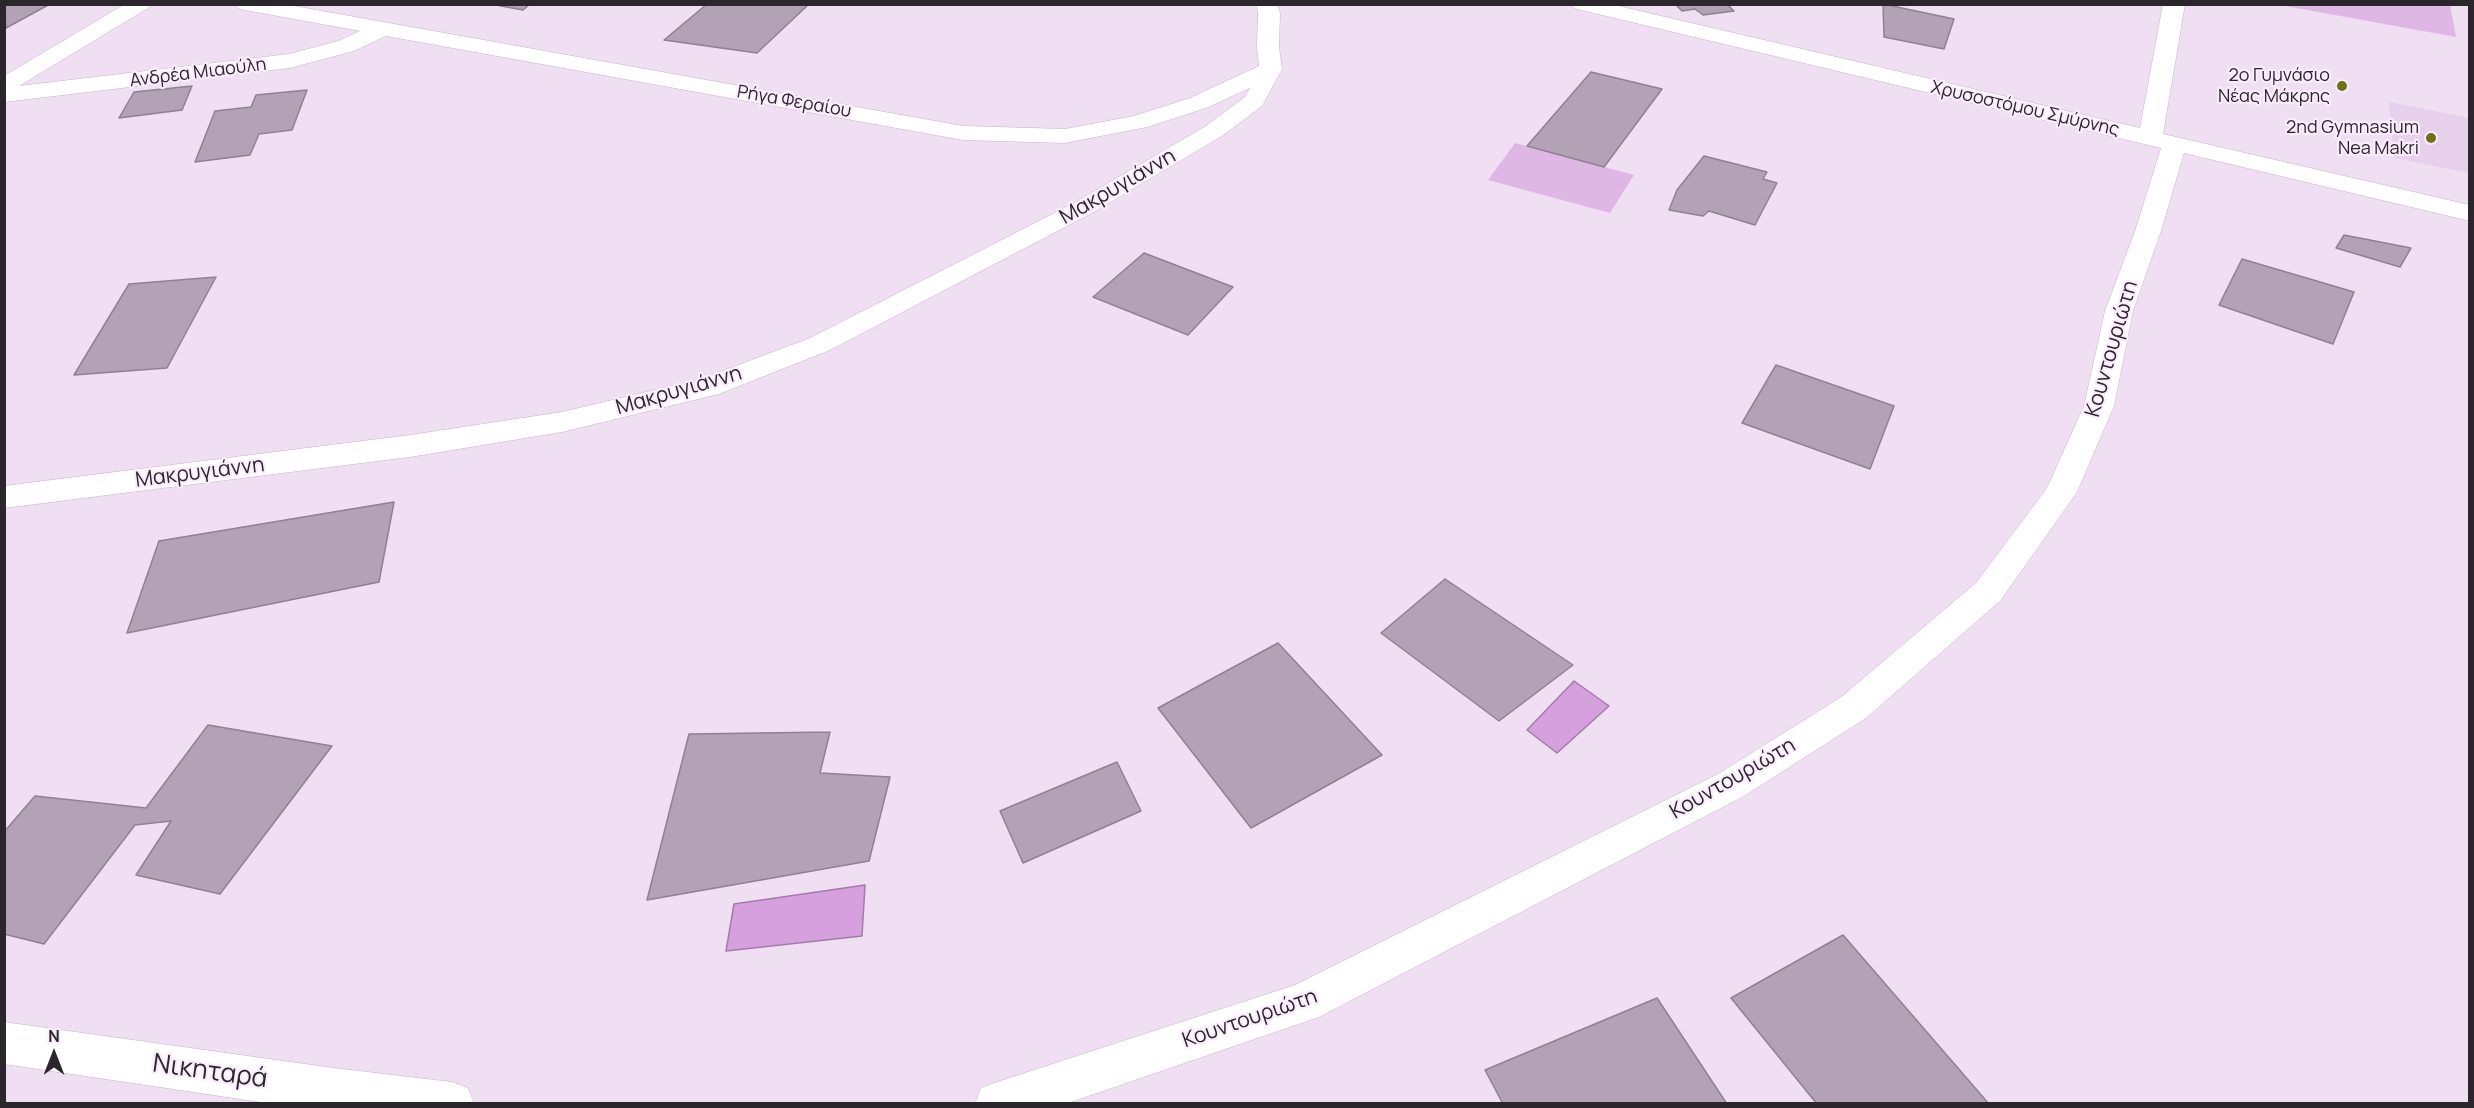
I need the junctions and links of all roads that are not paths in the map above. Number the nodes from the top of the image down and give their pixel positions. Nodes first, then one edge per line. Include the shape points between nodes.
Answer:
1 (141, 4) edge
2 (245, 4) edge
3 (1266, 4) edge
4 (1581, 4) edge
5 (2174, 4) edge
6 (386, 28) junction
7 (1271, 69) junction
8 (4, 86) edge
9 (4, 95) edge
10 (2162, 142) junction
11 (2469, 213) edge
12 (4, 497) edge
13 (4, 1043) edge
14 (452, 1104) edge
15 (997, 1104) edge

1 - 8 street
2 - 6 street, Ρήγα Φεραίου
3 - 7 street
4 - 10 street, Χρυσοστόμου Σμύρνης
5 - 10 street, Κουντουριώτη
6 - 7 street, Ρήγα Φεραίου via 963,133 1003,136 1065,136 1139,122 1198,103
6 - 9 street, Ανδρέα Μιαούλη via 346,45 290,61
7 - 12 street, Μακρυγιάννη via 1254,100 1214,131 1083,208 820,344 709,387 562,422 410,446
10 - 11 street, Χρυσοστόμου Σμύρνης
10 - 15 street, Κουντουριώτη via 2148,231 2119,311 2099,406 2061,492 1988,592 1853,708 1731,785 1304,1003
13 - 14 street, Νικηταρά

